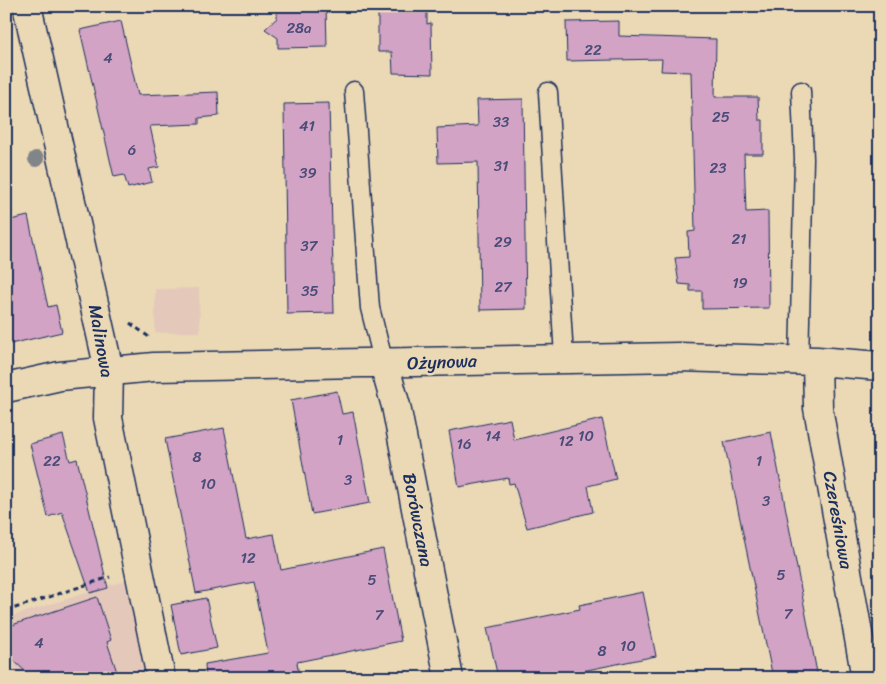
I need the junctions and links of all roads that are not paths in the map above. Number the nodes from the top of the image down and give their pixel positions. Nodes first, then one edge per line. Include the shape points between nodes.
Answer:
1 (27, 6) edge
2 (354, 91) dead end
3 (802, 91) dead end
4 (548, 92) dead end
5 (564, 358) junction
6 (808, 361) junction
7 (384, 364) junction
8 (880, 366) edge
9 (110, 370) junction
10 (6, 388) edge
11 (161, 678) edge
12 (449, 678) edge
13 (866, 678) edge

1 - 9 street, Malinowa
2 - 7 lane via 370,308
3 - 6 lane
4 - 5 lane
5 - 6 street, Ożynowa
5 - 7 street, Ożynowa
6 - 8 street, Ożynowa
6 - 13 street, Czereśniowa
7 - 9 street, Ożynowa
7 - 12 street, Borówczana via 396,406
9 - 10 street, Ożynowa via 60,376
9 - 11 street, Malinowa via 108,418

